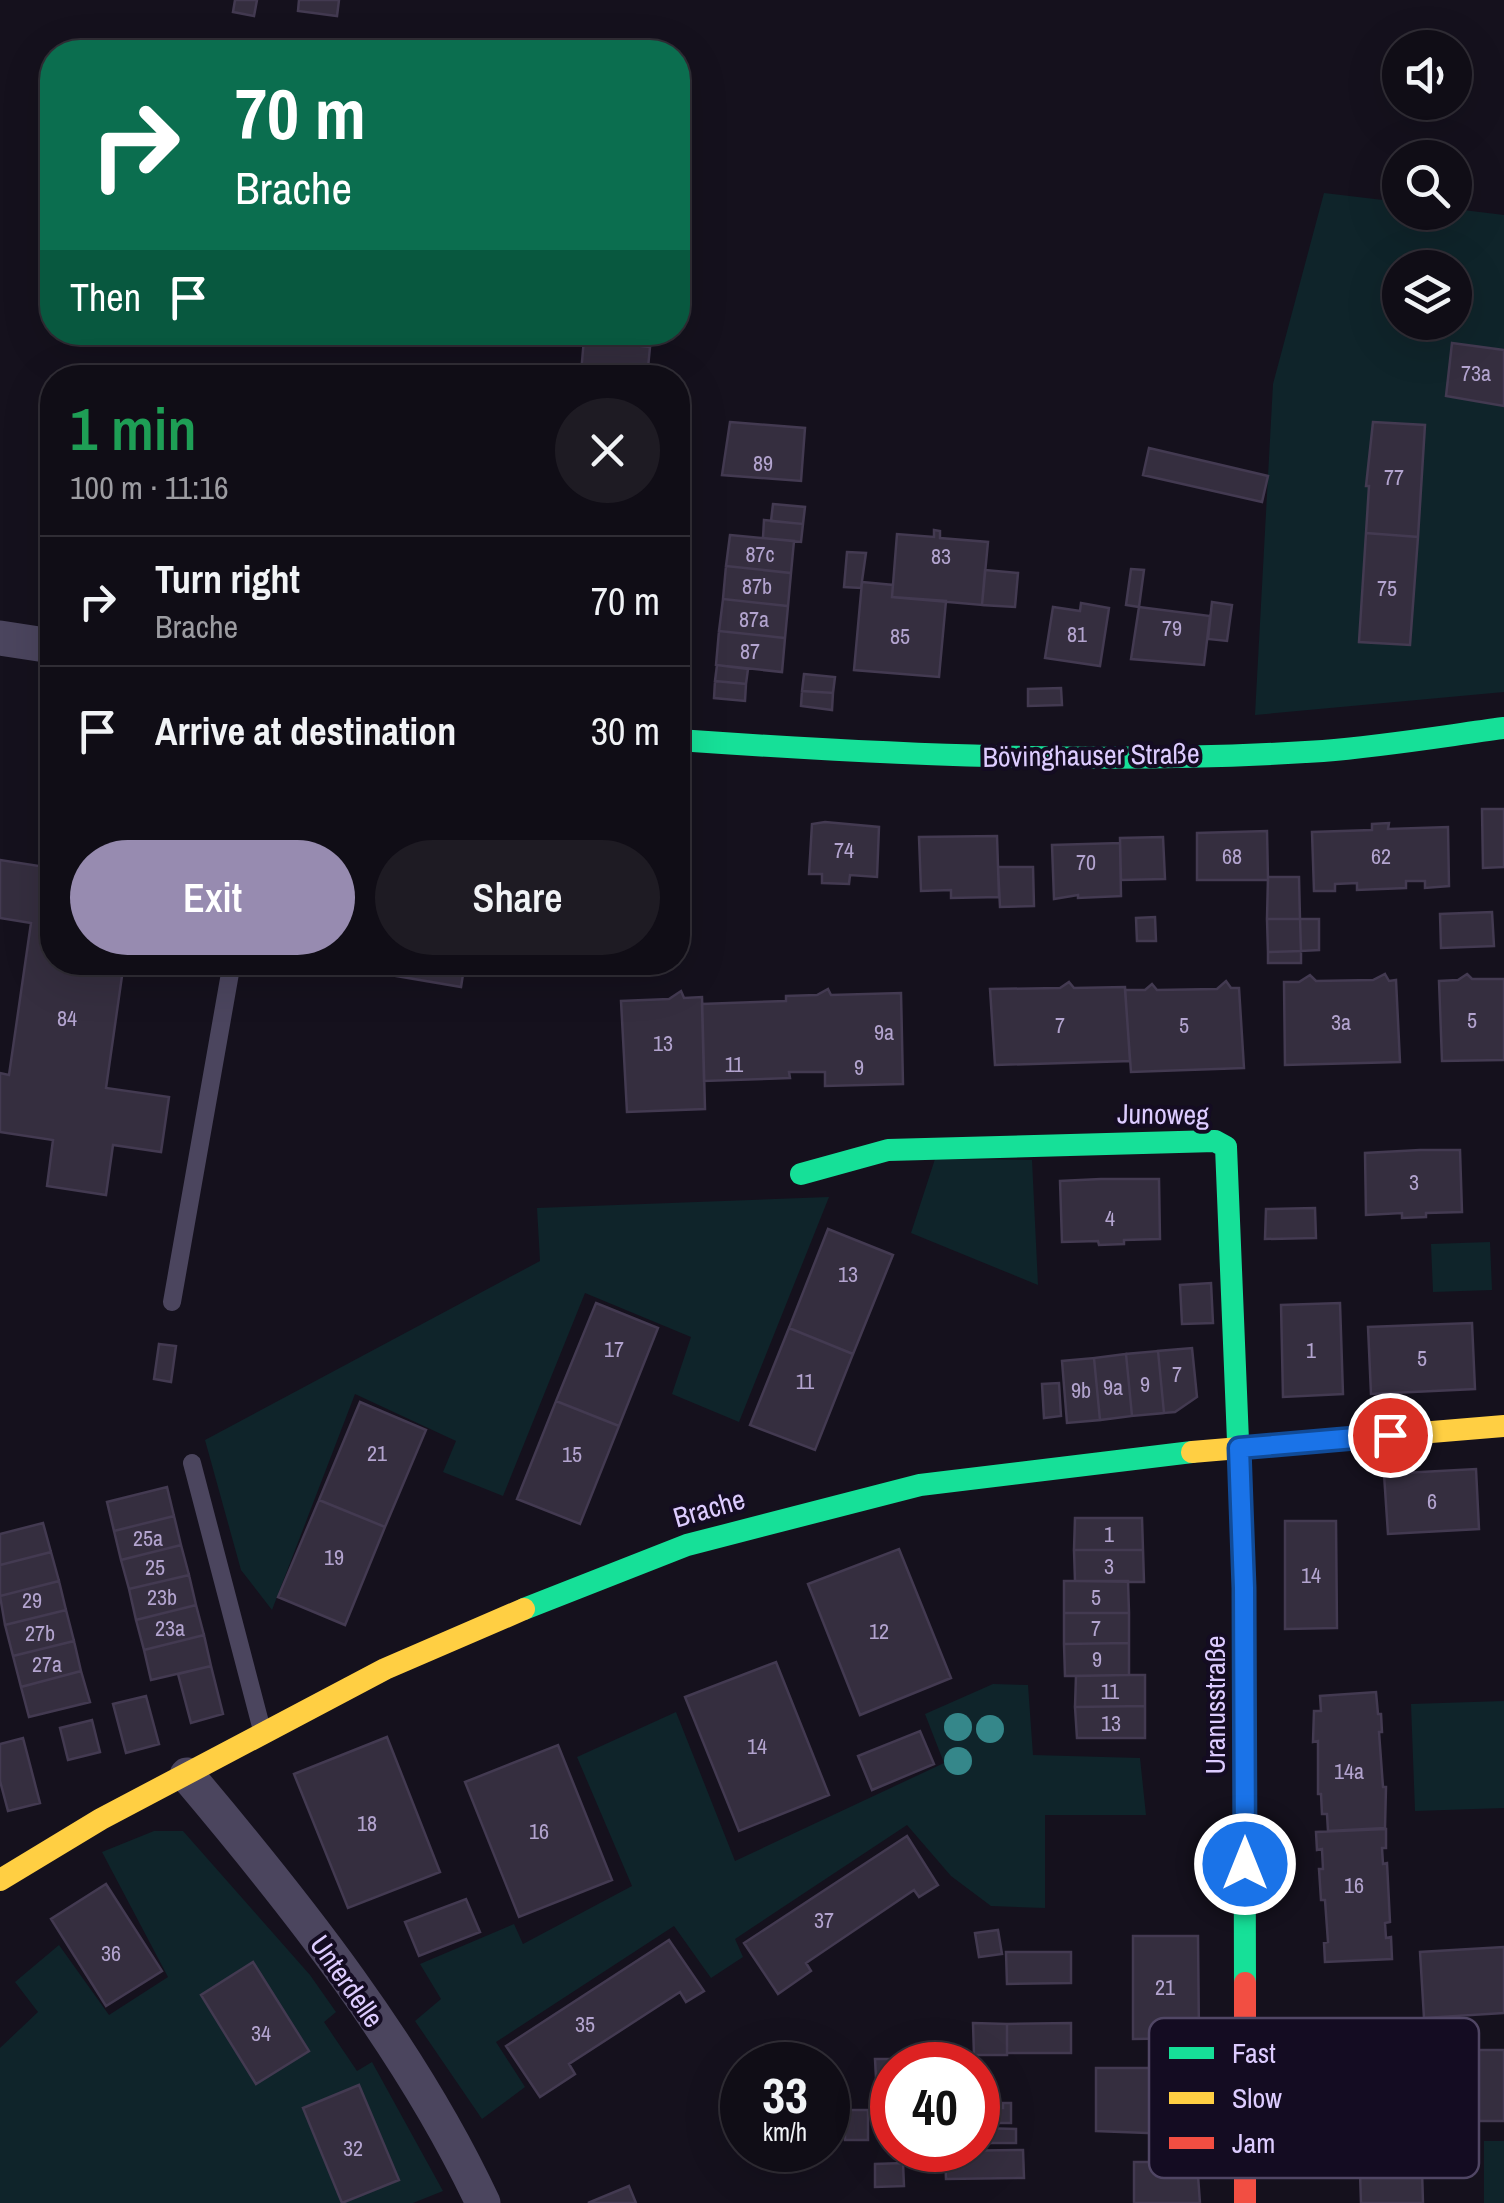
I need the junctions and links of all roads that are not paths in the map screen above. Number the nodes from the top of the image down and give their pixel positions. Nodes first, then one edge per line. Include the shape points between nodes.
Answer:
1 (0, 638) edge
2 (40, 644) edge
3 (1504, 728) edge
4 (690, 741) edge
5 (230, 975) edge
6 (801, 1174) dead end
7 (172, 1302) dead end
8 (1504, 1426) edge
9 (1239, 1448) junction
10 (192, 1464) dead end
11 (263, 1734) junction
12 (187, 1775) junction
13 (0, 1880) edge
14 (1245, 2018) edge
15 (1245, 2178) edge
16 (483, 2203) edge
17 (1245, 2203) edge

1 - 2 street
3 - 4 street, Bövinghauser Straße via 1302,752 1050,758
5 - 7 lane
6 - 9 street, Junoweg via 888,1150 1214,1141 1226,1147
8 - 9 street, Brache
9 - 11 street, Brache via 920,1485 687,1545 409,1658
9 - 14 street, Uranusstraße
10 - 11 lane
11 - 12 street, Brache
12 - 13 street, Brache
12 - 16 street, Unterdelle via 328,1951 430,2102
15 - 17 street, Uranusstraße

